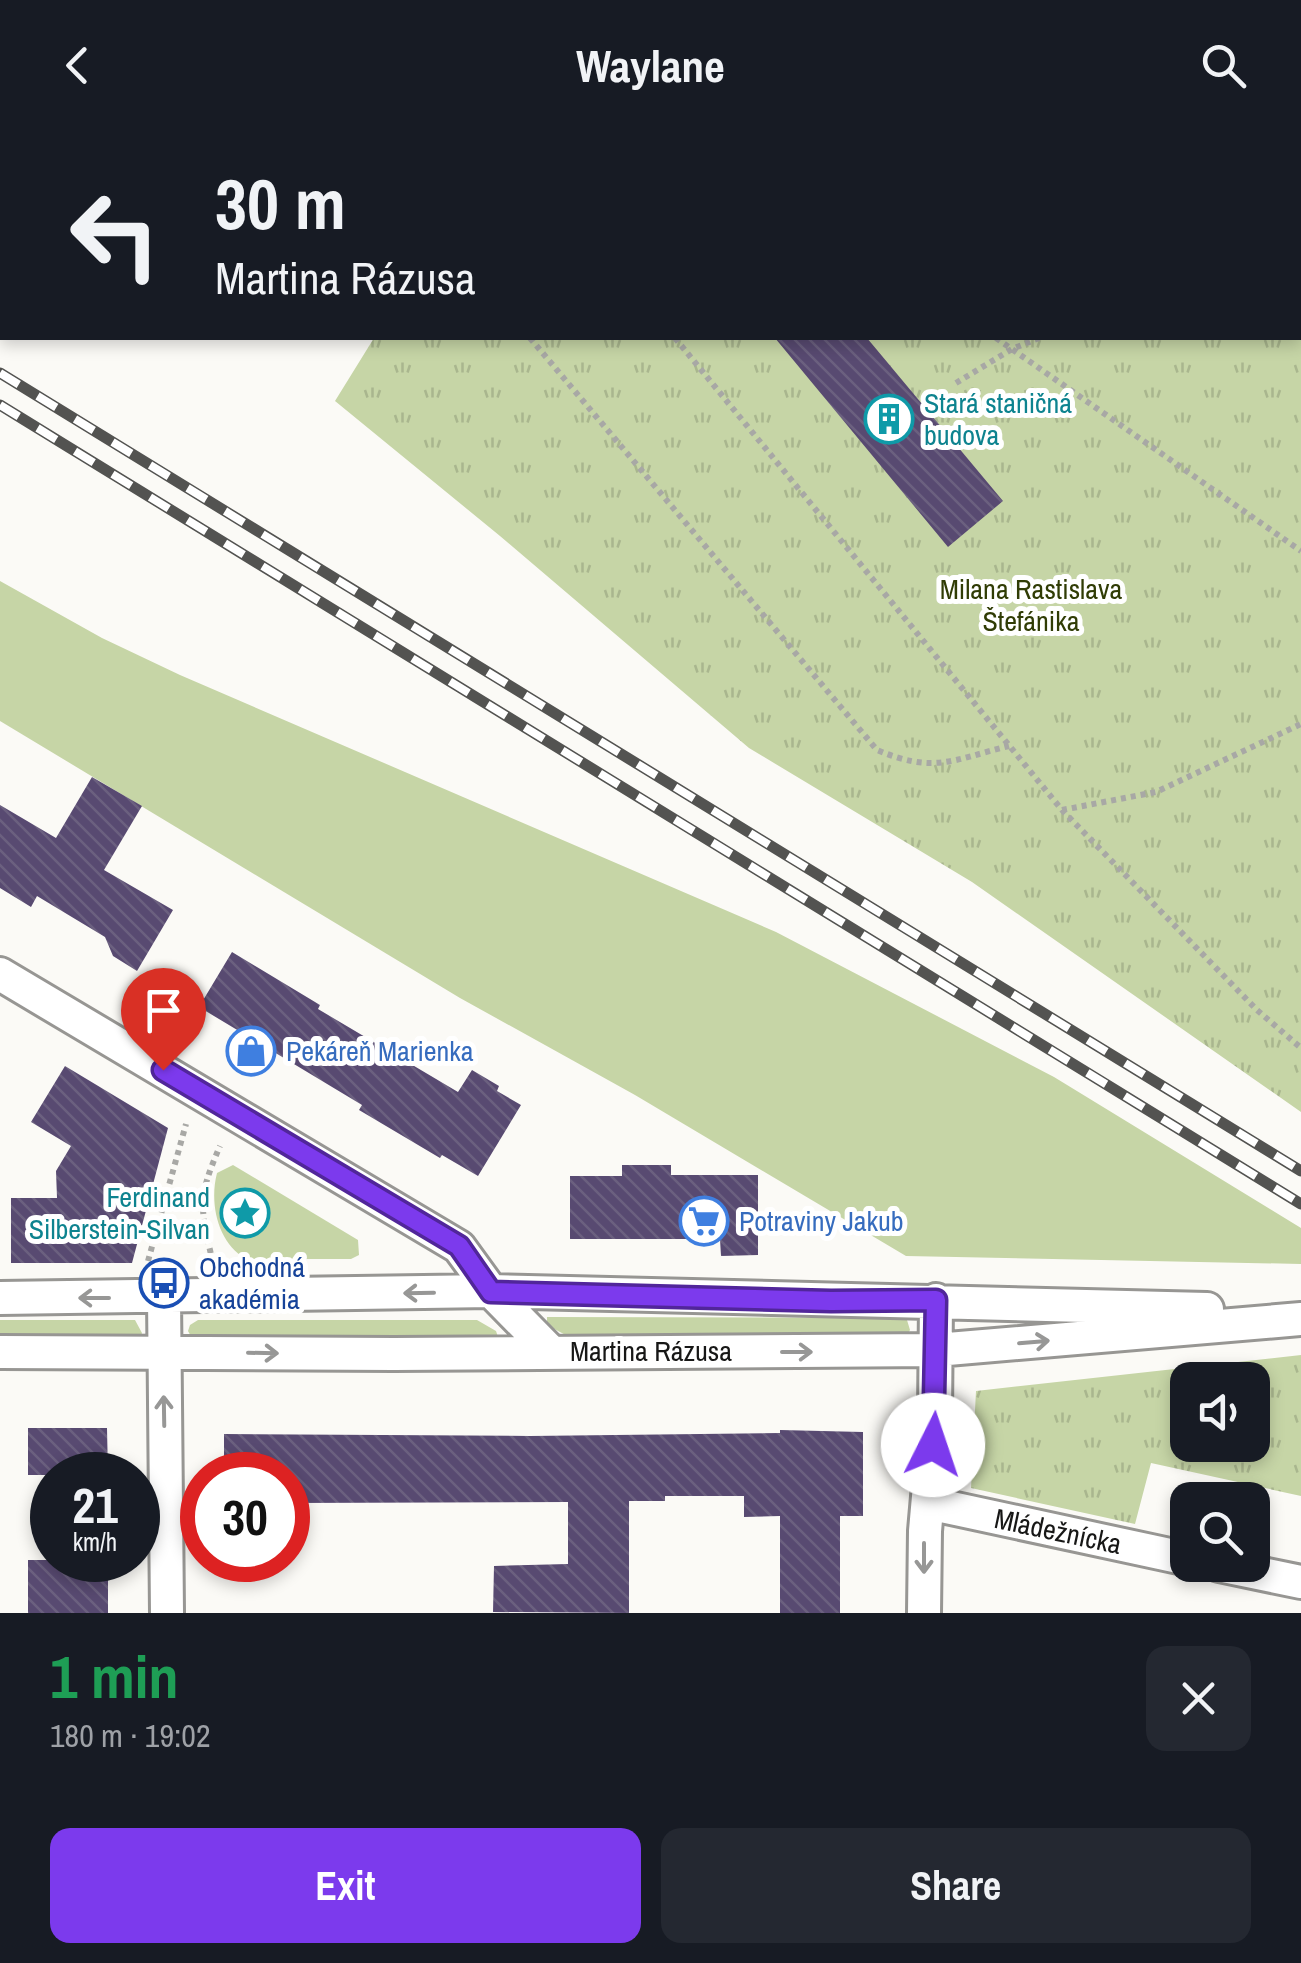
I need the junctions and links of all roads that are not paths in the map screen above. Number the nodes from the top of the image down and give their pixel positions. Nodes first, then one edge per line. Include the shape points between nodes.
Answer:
1 (0, 974) edge
2 (154, 1284) junction
3 (491, 1292) junction
4 (0, 1298) edge
5 (936, 1300) junction
6 (1301, 1316) edge
7 (936, 1350) junction
8 (550, 1351) junction
9 (0, 1352) edge
10 (165, 1352) junction
11 (928, 1503) junction
12 (1170, 1555) edge
13 (1270, 1576) edge
14 (1301, 1582) edge
15 (166, 1613) edge
16 (924, 1613) edge

1 - 3 street via 459,1246
3 -> 2 street, Martina Rázusa
2 -> 4 street, Martina Rázusa
2 - 10 street
3 - 5 street, Martina Rázusa
3 - 8 street
5 - 6 street, Martina Rázusa
5 - 7 street
7 -> 6 street, Martina Rázusa
8 -> 7 street, Martina Rázusa
7 - 11 street
10 -> 8 street, Martina Rázusa
9 - 10 street, Martina Rázusa
15 -> 10 street
11 - 12 street, Mládežnícka
11 -> 16 street
13 - 14 street

